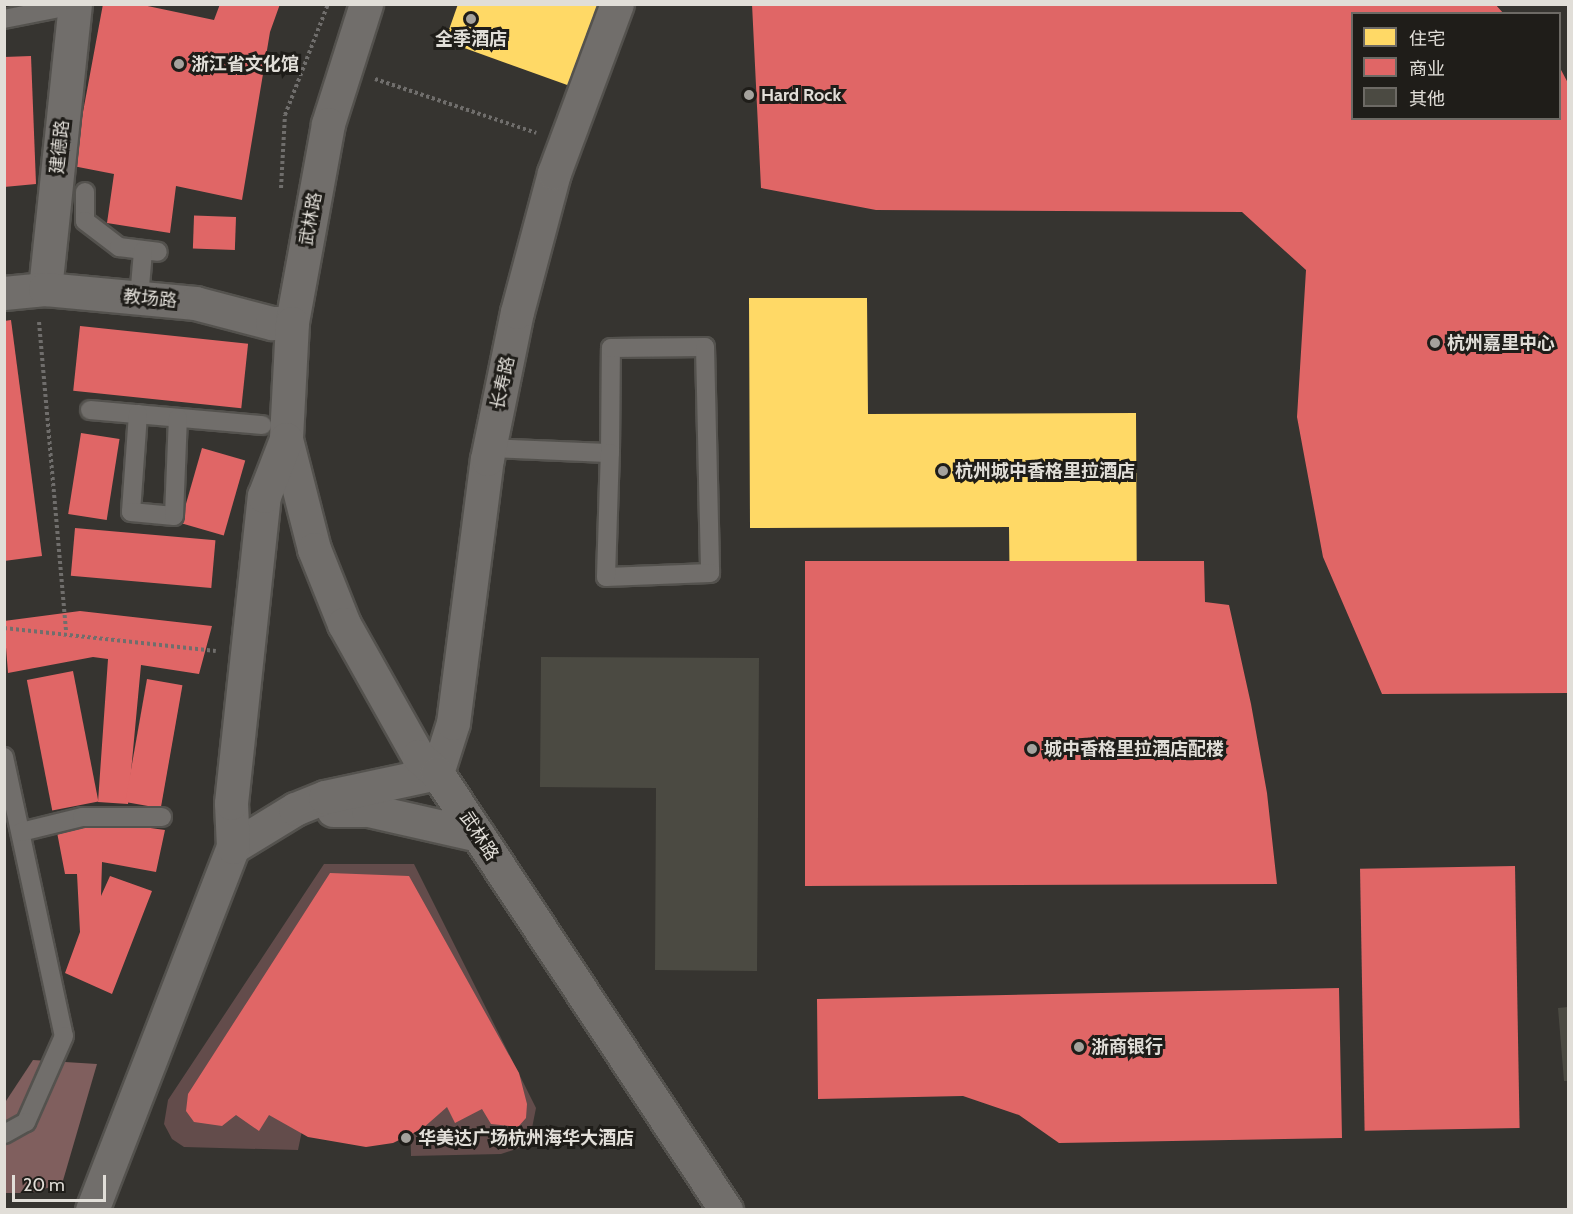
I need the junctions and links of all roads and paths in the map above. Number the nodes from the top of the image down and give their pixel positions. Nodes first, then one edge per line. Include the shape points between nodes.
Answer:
1 (366, 4) edge
2 (617, 4) edge
3 (75, 5) edge
4 (4, 19) edge
5 (344, 68) junction
6 (565, 143) junction
7 (85, 192) dead end
8 (45, 289) junction
9 (4, 293) edge
10 (139, 298) junction
11 (292, 323) junction
12 (90, 410) dead end
13 (138, 414) junction
14 (178, 418) junction
15 (274, 432) junction
16 (489, 448) junction
17 (610, 453) junction
18 (4, 628) edge
19 (66, 633) junction
20 (247, 655) junction
21 (4, 757) edge
22 (437, 773) junction
23 (295, 809) junction
24 (162, 817) dead end
25 (21, 832) junction
26 (478, 835) junction
27 (233, 848) junction
28 (4, 1134) edge
29 (92, 1209) edge
30 (726, 1209) edge

1 - 5 street, 武林路
2 - 6 street, 长寿路
3 - 4 lane
3 - 8 street, 建德路
5 - 6 path
5 - 11 street, 武林路 via 328,124
6 - 16 street, 长寿路 via 517,312
7 - 10 lane via 85,221 119,247 150,251
8 - 9 street, 教场路
8 - 10 street, 教场路
8 - 19 path via 38,329
10 - 11 street, 教场路 via 195,303 272,323
11 - 15 street, 武林路
12 - 13 lane
13 - 14 lane
13 - 14 lane via 131,512 174,516
14 - 15 lane
15 - 20 street, 武林路
15 - 22 street, 武林路 via 344,624 418,756
16 - 17 lane
16 - 22 street, 长寿路 via 453,723
17 - 17 lane via 611,348 705,347 710,573 606,577
18 - 19 path
19 - 20 path
20 - 27 street, 武林路 via 231,803
21 - 25 lane
22 - 23 street via 325,797
22 - 26 street, 武林路
23 - 26 street via 368,810
23 - 27 street
24 - 25 lane via 82,817
25 - 28 lane via 64,1036 26,1122
26 - 30 street, 武林路
27 - 29 street, 武林路

